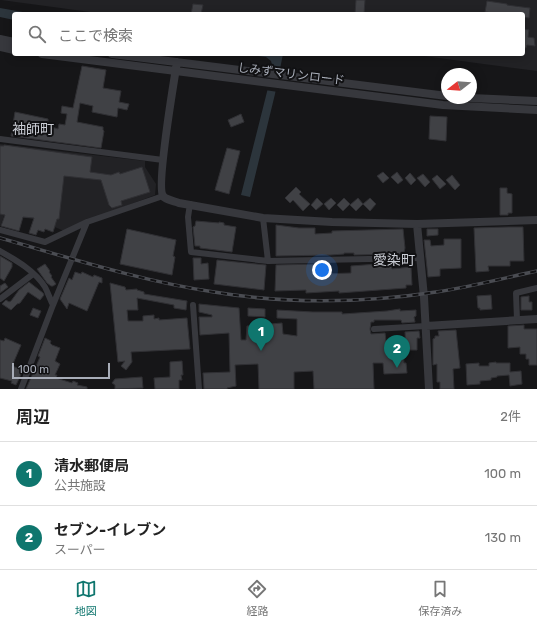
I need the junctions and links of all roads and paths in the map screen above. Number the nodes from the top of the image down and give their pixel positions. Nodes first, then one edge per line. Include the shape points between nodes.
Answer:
1 (0, 39) edge
2 (12, 42) edge
3 (0, 47) edge
4 (12, 50) edge
5 (57, 56) edge
6 (128, 56) edge
7 (176, 62) junction
8 (175, 72) junction
9 (441, 95) edge
10 (477, 98) edge
11 (537, 101) edge
12 (537, 110) edge
13 (0, 139) edge
14 (163, 160) junction
15 (163, 196) junction
16 (190, 204) junction
17 (264, 218) junction
18 (537, 220) edge
19 (87, 222) junction
20 (417, 224) junction
21 (0, 230) edge
22 (0, 251) edge
23 (420, 258) junction
24 (268, 261) junction
25 (33, 274) junction
26 (537, 288) edge
27 (0, 299) edge
28 (53, 305) junction
29 (193, 305) dead end
30 (537, 319) edge
31 (517, 320) junction
32 (426, 326) junction
33 (374, 329) dead end
34 (21, 389) edge
35 (199, 389) edge
36 (429, 389) edge

1 - 2 street
3 - 4 street
5 - 8 street, しみずマリンロード
6 - 7 street, しみずマリンロード
7 - 8 street
7 - 9 street, しみずマリンロード
8 - 12 street, しみずマリンロード via 443,105
8 - 14 street
10 - 11 street
13 - 14 street
14 - 15 street
15 - 16 street via 168,200
15 - 19 street
16 - 17 street
16 - 24 street via 188,216 191,252
17 - 20 street
17 - 24 street
18 - 20 street
19 - 21 street via 45,242
19 - 28 street
20 - 23 street
22 - 25 street via 21,263
23 - 24 street
23 - 32 street
25 - 27 street
25 - 28 street via 44,286
26 - 31 street via 516,293
28 - 34 street
29 - 35 street
30 - 31 street
31 - 32 street
32 - 33 street
32 - 36 street

